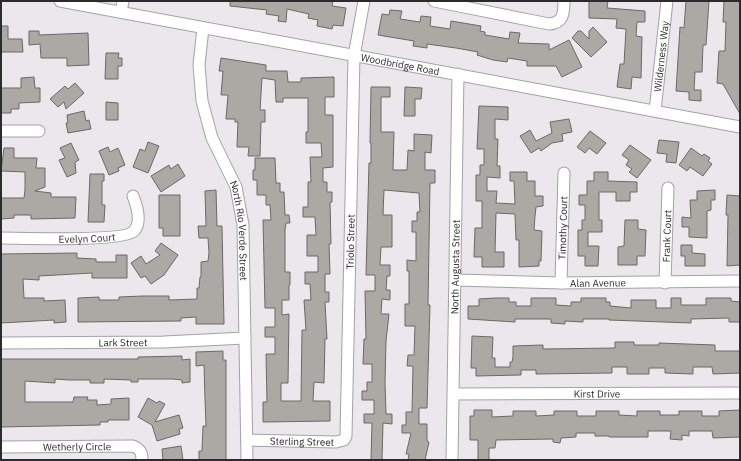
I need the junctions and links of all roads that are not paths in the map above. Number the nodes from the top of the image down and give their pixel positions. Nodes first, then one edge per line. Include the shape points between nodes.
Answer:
1 (60, 1) edge
2 (364, 1) edge
3 (434, 1) edge
4 (564, 1) edge
5 (667, 1) edge
6 (467, 4) edge
7 (122, 6) edge
8 (203, 28) junction
9 (354, 56) junction
10 (458, 74) junction
11 (655, 111) junction
12 (740, 127) edge
13 (1, 131) edge
14 (39, 131) dead end
15 (564, 173) dead end
16 (668, 188) dead end
17 (133, 196) dead end
18 (1, 238) edge
19 (456, 280) junction
20 (740, 281) edge
21 (560, 283) junction
22 (665, 283) junction
23 (245, 338) junction
24 (1, 344) edge
25 (740, 393) edge
26 (454, 394) junction
27 (347, 428) joint
28 (247, 440) junction
29 (1, 447) edge
30 (142, 460) edge
31 (247, 460) edge
32 (452, 460) edge

1 - 7 street, Woodbridge Road
2 - 9 street, Triolo Street
3 - 6 street
4 - 6 street via 561,20 554,24
5 - 11 street, Wilderness Way
7 - 8 street, Woodbridge Road
8 - 9 street, Woodbridge Road
8 - 23 street, North Rio Verde Street via 199,65 202,101 212,138 236,187 242,216
9 - 10 street, Woodbridge Road
9 - 27 street, Triolo Street
10 - 11 street, Woodbridge Road
10 - 19 street, North Augusta Street
11 - 12 street, Woodbridge Road
13 - 14 street
15 - 21 street, Timothy Court
16 - 22 street, Frank Court
17 - 18 street, Evelyn Court via 138,214 137,226 133,233 127,235 97,238
19 - 21 street, Alan Avenue
19 - 26 street, North Augusta Street
20 - 22 street, Alan Avenue
21 - 22 street, Alan Avenue
23 - 24 street, Lark Street via 164,342
23 - 28 street, North Rio Verde Street
25 - 26 street, Kirst Drive
26 - 32 street, North Augusta Street
27 - 28 street, Sterling Street via 344,440 336,442
28 - 31 street, North Rio Verde Street
29 - 30 street, Wetherly Circle via 133,446 139,448

